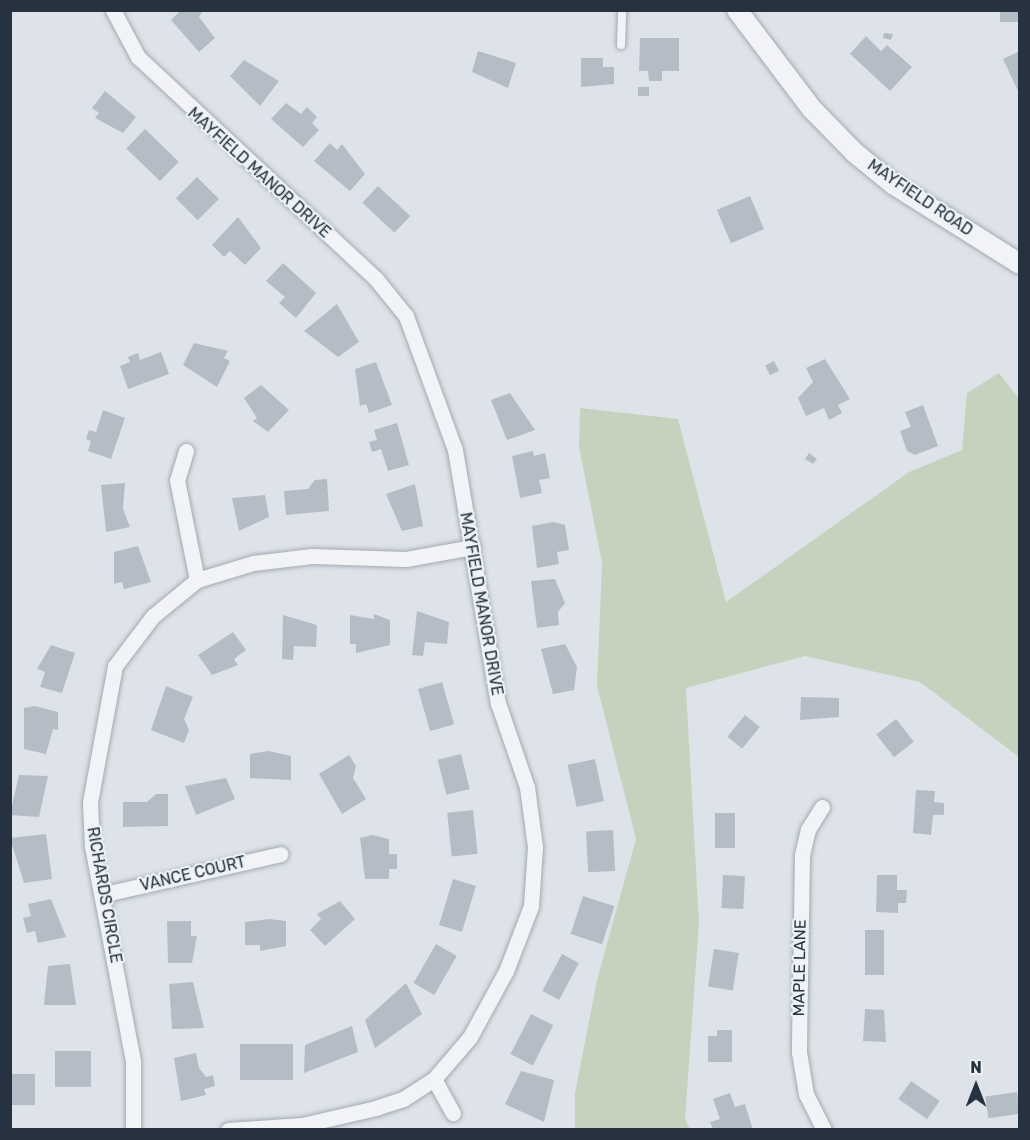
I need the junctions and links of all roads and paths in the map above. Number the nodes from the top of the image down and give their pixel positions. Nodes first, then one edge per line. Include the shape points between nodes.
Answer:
1 (113, 10) edge
2 (622, 10) edge
3 (737, 10) edge
4 (621, 45) dead end
5 (1020, 264) edge
6 (186, 451) dead end
7 (472, 547) junction
8 (198, 580) junction
9 (822, 807) dead end
10 (281, 854) dead end
11 (105, 894) junction
12 (434, 1078) junction
13 (453, 1113) dead end
14 (133, 1130) edge
15 (228, 1130) edge
16 (824, 1130) edge

1 - 7 street, MAYFIELD MANOR DRIVE via 138,57 376,279 406,316 454,450
2 - 4 lane
3 - 5 street, MAYFIELD ROAD via 812,109 855,153 893,184
6 - 8 street via 177,480
7 - 8 street, RICHARDS CIRCLE via 406,559 312,556 253,563
7 - 12 street, MAYFIELD MANOR DRIVE via 498,703 526,787 535,846 531,906 506,971 470,1037
8 - 11 street, RICHARDS CIRCLE via 153,616 115,666 90,802 92,846
9 - 16 street, MAPLE LANE via 808,829 802,855 799,1052 806,1094
10 - 11 street, VANCE COURT
11 - 14 street, RICHARDS CIRCLE via 133,1061
12 - 13 street
12 - 15 street, MAYFIELD MANOR DRIVE via 403,1099 376,1108 302,1125

